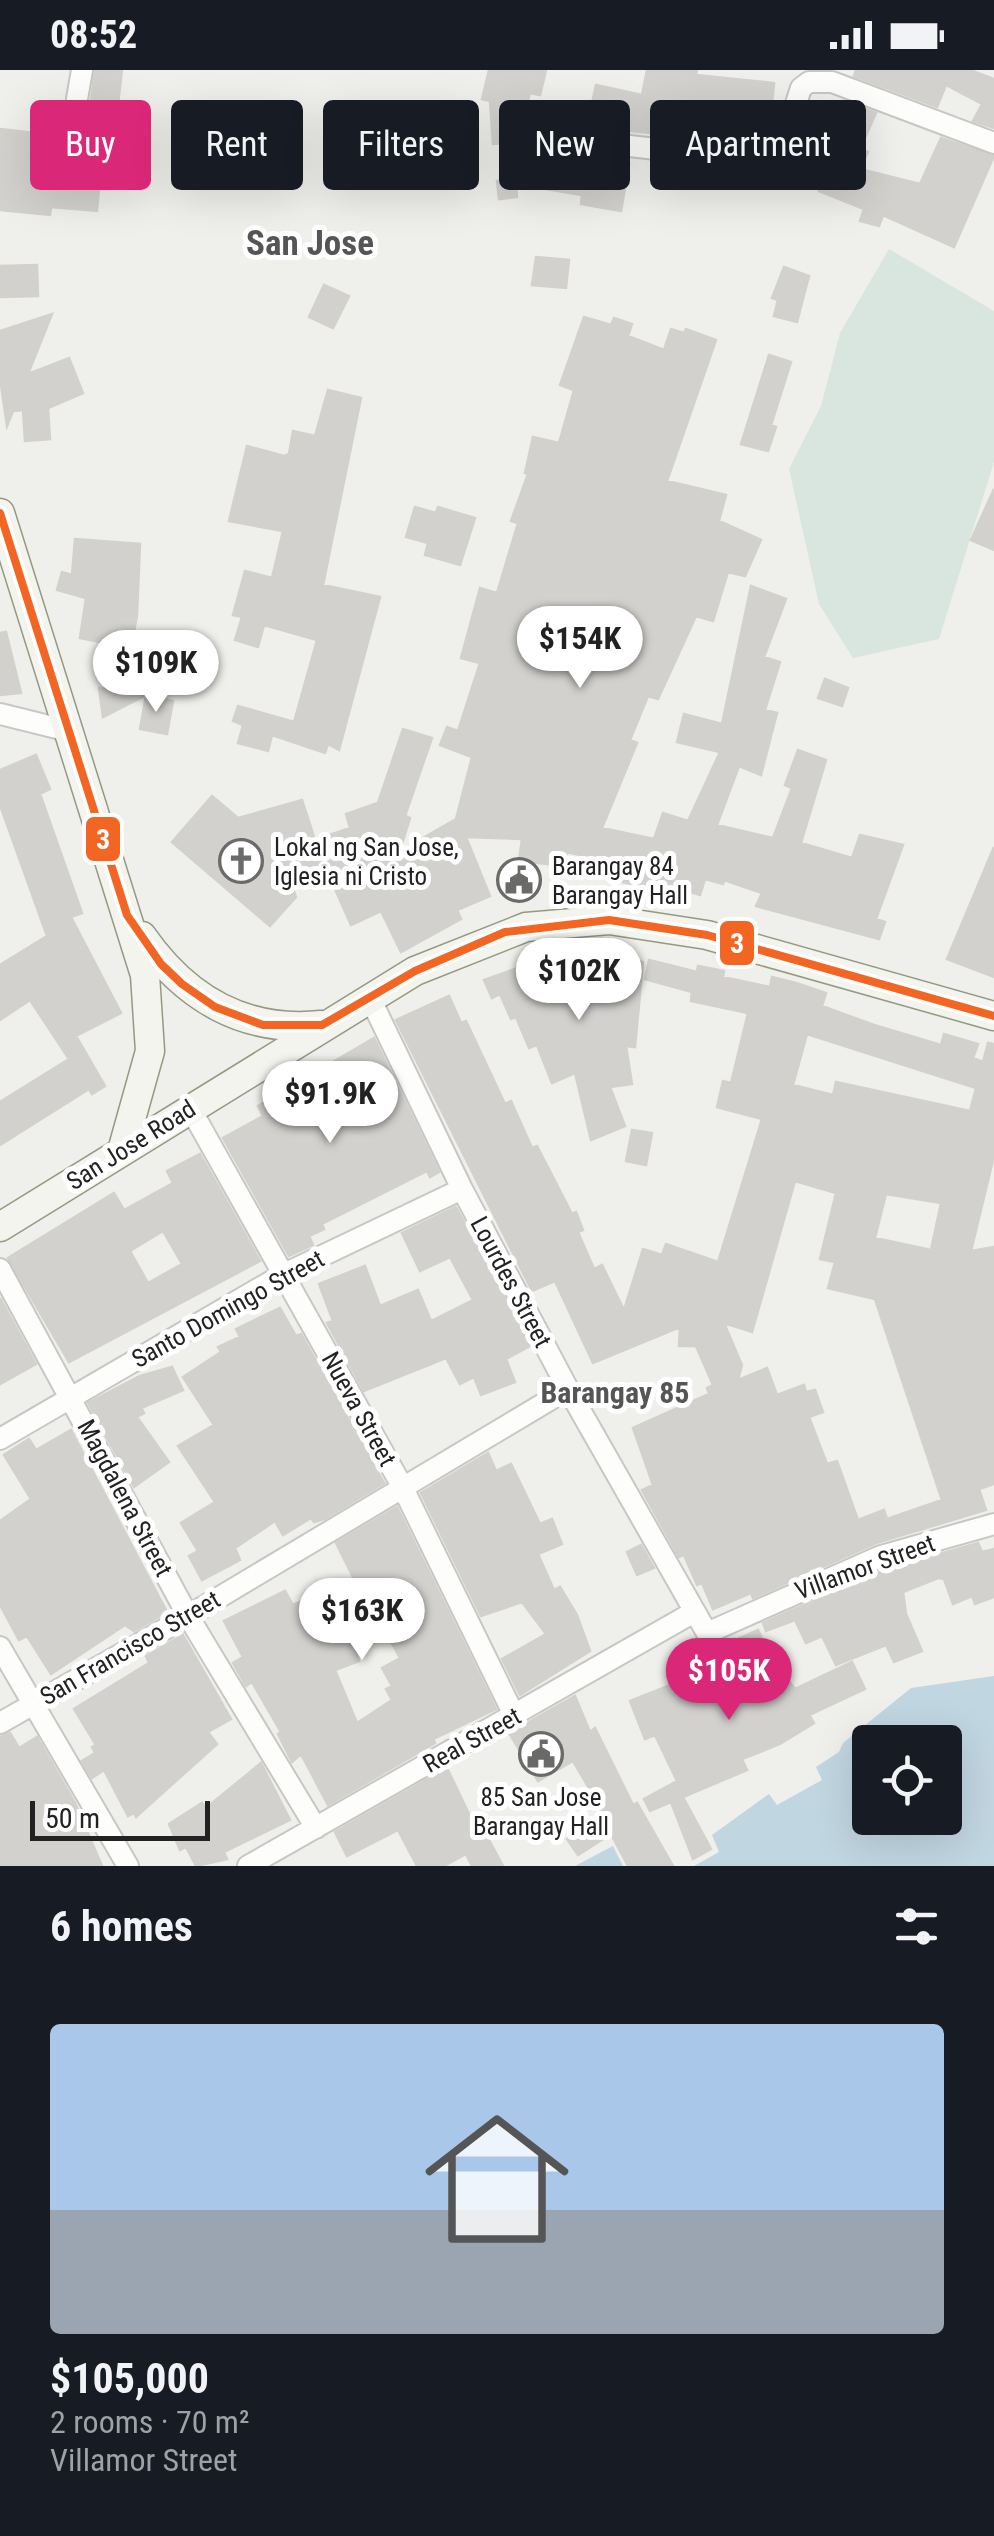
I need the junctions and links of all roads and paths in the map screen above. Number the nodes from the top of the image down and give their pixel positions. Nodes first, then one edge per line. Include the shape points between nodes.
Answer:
1 (82, 70) edge
2 (78, 99) dead end
3 (994, 143) edge
4 (630, 145) edge
5 (0, 512) edge
6 (0, 714) edge
7 (69, 732) junction
8 (127, 915) junction
9 (370, 998) junction
10 (994, 1016) edge
11 (322, 1025) junction
12 (190, 1108) junction
13 (122, 1151) junction
14 (462, 1189) junction
15 (0, 1227) edge
16 (0, 1269) edge
17 (282, 1275) junction
18 (568, 1389) junction
19 (71, 1398) junction
20 (0, 1439) edge
21 (402, 1486) junction
22 (994, 1524) edge
23 (694, 1612) junction
24 (188, 1616) junction
25 (707, 1633) junction
26 (0, 1647) edge
27 (731, 1685) dead end
28 (32, 1705) junction
29 (515, 1717) junction
30 (0, 1722) edge
31 (316, 1828) junction
32 (128, 1866) edge
33 (248, 1866) edge

1 - 2 street
3 - 4 street via 832,82 809,82 801,88 778,158 770,162
5 - 7 main road
6 - 7 street
7 - 8 main road
8 - 11 main road via 161,964 215,1007 263,1025
8 - 13 main road via 144,976 150,1050
9 - 10 main road, San Jose Road via 506,932 609,920 707,935
9 - 11 main road, San Jose Road
9 - 14 street, Lourdes Street
11 - 12 main road, San Jose Road
12 - 13 main road, San Jose Road
12 - 17 street, Nueva Street
13 - 15 main road, San Jose Road
14 - 17 street, Santo Domingo Street
14 - 18 street, Lourdes Street
16 - 19 street, Magdalena Street
17 - 19 street, Santo Domingo Street
17 - 21 street, Nueva Street
18 - 21 street, San Francisco Street
18 - 23 street, Lourdes Street
19 - 20 street, Santo Domingo Street
19 - 24 street, Magdalena Street
21 - 24 street, San Francisco Street
21 - 29 street, Nueva Street
22 - 25 street, Villamor Street via 881,1556
23 - 25 street
23 - 29 street, Real Street
24 - 28 street, San Francisco Street
24 - 31 street, Magdalena Street
25 - 27 street
26 - 28 street
28 - 30 street, San Francisco Street
28 - 32 street
29 - 31 street, Real Street
31 - 33 street, Real Street

